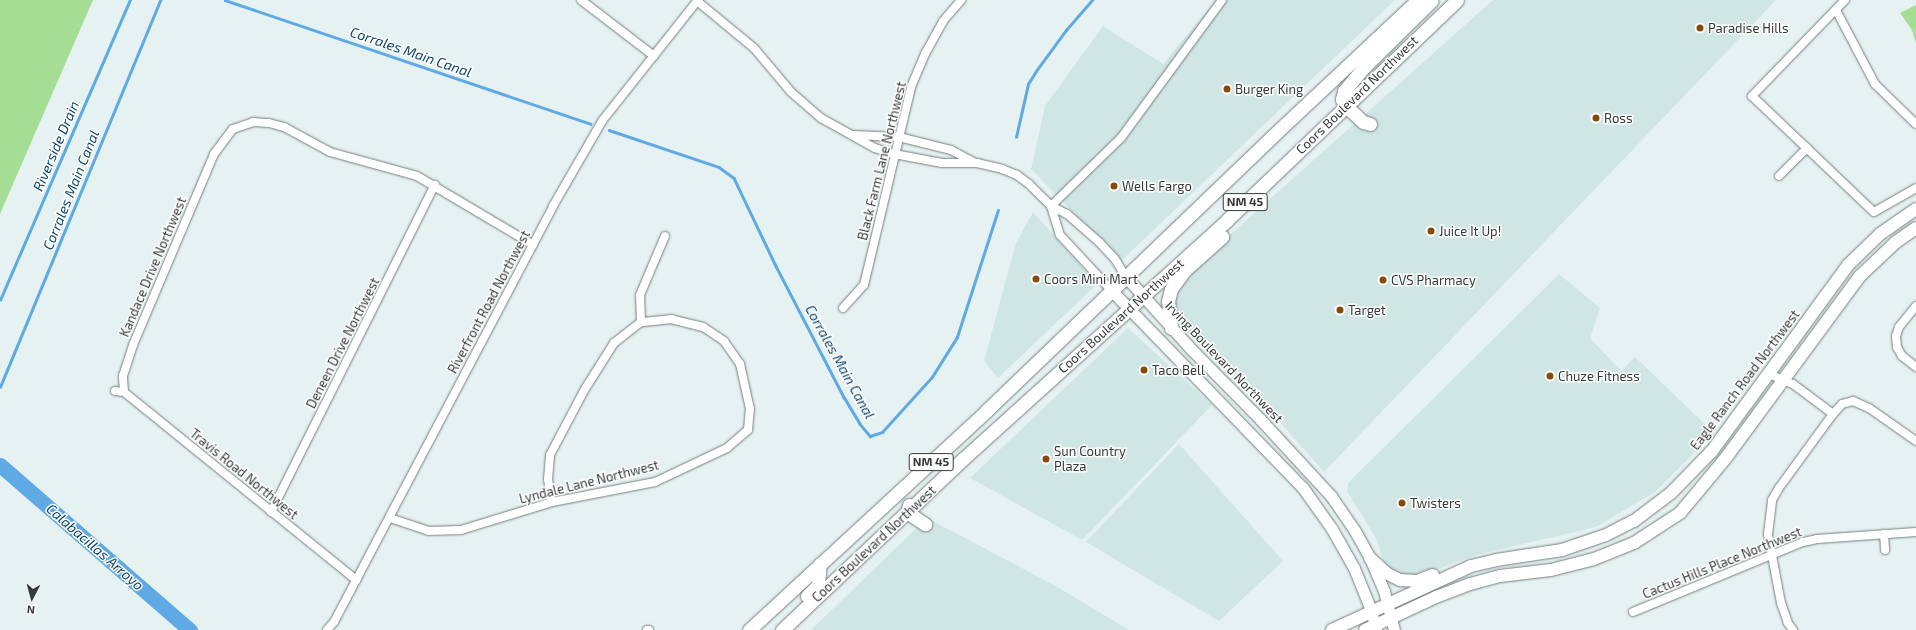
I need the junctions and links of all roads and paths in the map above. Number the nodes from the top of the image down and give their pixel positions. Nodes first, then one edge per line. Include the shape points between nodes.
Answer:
1 (581, 0) edge
2 (961, 0) edge
3 (1222, 0) edge
4 (1418, 0) edge
5 (1432, 0) edge
6 (1456, 0) edge
7 (1845, 0) edge
8 (698, 1) edge
9 (1836, 10) junction
10 (654, 56) junction
11 (1346, 106) junction
12 (1370, 124) dead end
13 (1916, 124) edge
14 (851, 135) junction
15 (899, 137) junction
16 (1807, 148) junction
17 (894, 154) junction
18 (977, 163) junction
19 (1779, 176) dead end
20 (435, 185) junction
21 (1916, 188) edge
22 (1051, 206) junction
23 (1916, 209) edge
24 (1227, 220) junction
25 (1916, 228) edge
26 (665, 236) dead end
27 (533, 245) junction
28 (1126, 277) junction
29 (1112, 291) junction
30 (1143, 296) junction
31 (1916, 306) edge
32 (843, 308) dead end
33 (1128, 308) junction
34 (641, 322) junction
35 (1171, 328) junction
36 (1916, 367) edge
37 (1769, 374) junction
38 (1783, 380) junction
39 (115, 392) dead end
40 (124, 392) junction
41 (1833, 414) junction
42 (959, 436) junction
43 (1916, 441) edge
44 (552, 502) junction
45 (271, 512) junction
46 (907, 512) junction
47 (390, 518) junction
48 (925, 524) dead end
49 (1916, 532) edge
50 (1884, 534) junction
51 (1885, 550) dead end
52 (1772, 555) junction
53 (1370, 558) junction
54 (1504, 559) junction
55 (820, 564) junction
56 (356, 580) junction
57 (1388, 603) junction
58 (1371, 610) junction
59 (1633, 612) dead end
60 (1392, 618) junction
61 (334, 626) edge
62 (1372, 628) edge
63 (327, 630) edge
64 (749, 630) edge
65 (772, 630) edge
66 (782, 630) edge
67 (1332, 630) edge
68 (1394, 630) edge
69 (1793, 630) edge

1 - 10 street
2 - 15 street, Black Farm Lane Northwest via 943,21 925,54 911,87
3 - 22 street via 1121,138
4 - 28 main road, Coors Boulevard Northwest / NM 45
5 - 11 main road via 1347,86 1342,99
6 - 11 main road, Coors Boulevard Northwest / NM 45
7 - 9 street
8 - 10 street, Riverfront Road Northwest
8 - 14 street via 754,48 802,104
9 - 13 street via 1876,84
9 - 16 street via 1752,96
10 - 27 street, Riverfront Road Northwest via 602,121
11 - 12 main road via 1363,122
11 - 24 main road, Coors Boulevard Northwest / NM 45
14 - 15 street
14 - 17 street via 875,148
15 - 17 street, Black Farm Lane Northwest
15 - 18 street via 950,150
16 - 19 street
16 - 21 street via 1874,212
17 - 18 street via 942,163
17 - 32 street, Black Farm Lane Northwest via 864,285
18 - 22 street via 1017,175
20 - 27 street, Kandace Drive Northwest
20 - 40 street, Kandace Drive Northwest via 417,176 330,152 269,123 253,122 233,129 214,154 134,345 123,376
20 - 45 street, Deneen Drive Northwest
22 - 28 street, Irving Boulevard Northwest via 1067,214 1099,242 1115,259
22 - 29 street via 1060,235
23 - 37 main road, Eagle Ranch Road Northwest via 1880,234 1848,265
24 - 30 main road, Coors Boulevard Northwest / NM 45
24 - 35 main road via 1224,235 1185,270 1171,289 1168,301
25 - 38 main road via 1896,242 1860,276
26 - 34 street via 640,295
27 - 47 street, Riverfront Road Northwest
28 - 29 main road, Coors Boulevard Northwest / NM 45
28 - 30 street, Irving Boulevard Northwest
29 - 33 street
29 - 42 main road, Coors Boulevard Northwest / NM 45
30 - 33 main road, Coors Boulevard Northwest / NM 45
30 - 35 street, Irving Boulevard Northwest
31 - 36 street via 1899,327 1896,336 1897,347 1902,356
33 - 46 main road, Coors Boulevard Northwest / NM 45
33 - 58 street via 1303,488 1332,529 1354,568
34 - 44 street via 614,343 585,389 550,455 548,479
34 - 44 street, Lyndale Lane Northwest via 672,319 703,327 724,341 740,364 750,408 748,430 727,448 654,482
35 - 53 street, Irving Boulevard Northwest via 1322,485
37 - 38 street
37 - 54 main road, Eagle Ranch Road Northwest via 1712,451 1671,493 1634,522 1566,549
38 - 41 street via 1793,384
38 - 60 main road via 1725,459 1680,513 1634,543 1570,566 1500,576 1470,584
39 - 40 street
40 - 45 street, Travis Road Northwest
41 - 43 street via 1842,404 1854,401 1870,408
41 - 52 street via 1778,488 1772,500 1768,534
42 - 46 main road via 944,465 910,503
42 - 55 main road, Coors Boulevard Northwest / NM 45
44 - 47 street, Lyndale Lane Northwest via 461,530 430,531
45 - 56 street, Travis Road Northwest
46 - 48 main road
46 - 66 main road, Coors Boulevard Northwest / NM 45
47 - 56 street, Riverfront Road Northwest
49 - 50 street, Cactus Hills Place Northwest
50 - 51 street
50 - 52 street, Cactus Hills Place Northwest via 1817,539
52 - 59 street, Cactus Hills Place Northwest
52 - 69 street via 1781,603
53 - 54 main road via 1390,576 1411,581 1423,579 1480,557
53 - 57 street, Irving Boulevard Northwest
54 - 57 main road, Eagle Ranch Road Northwest via 1471,566
55 - 64 main road, Coors Boulevard Northwest / NM 45
55 - 65 main road via 818,585
56 - 61 street, Riverfront Road Northwest
57 - 58 main road, Eagle Ranch Road Northwest
57 - 60 street, Irving Boulevard Northwest
58 - 62 street
58 - 67 main road, Eagle Ranch Road Northwest
60 - 62 main road
60 - 68 street, Irving Boulevard Northwest
61 - 63 street, Riverfront Road Northwest

